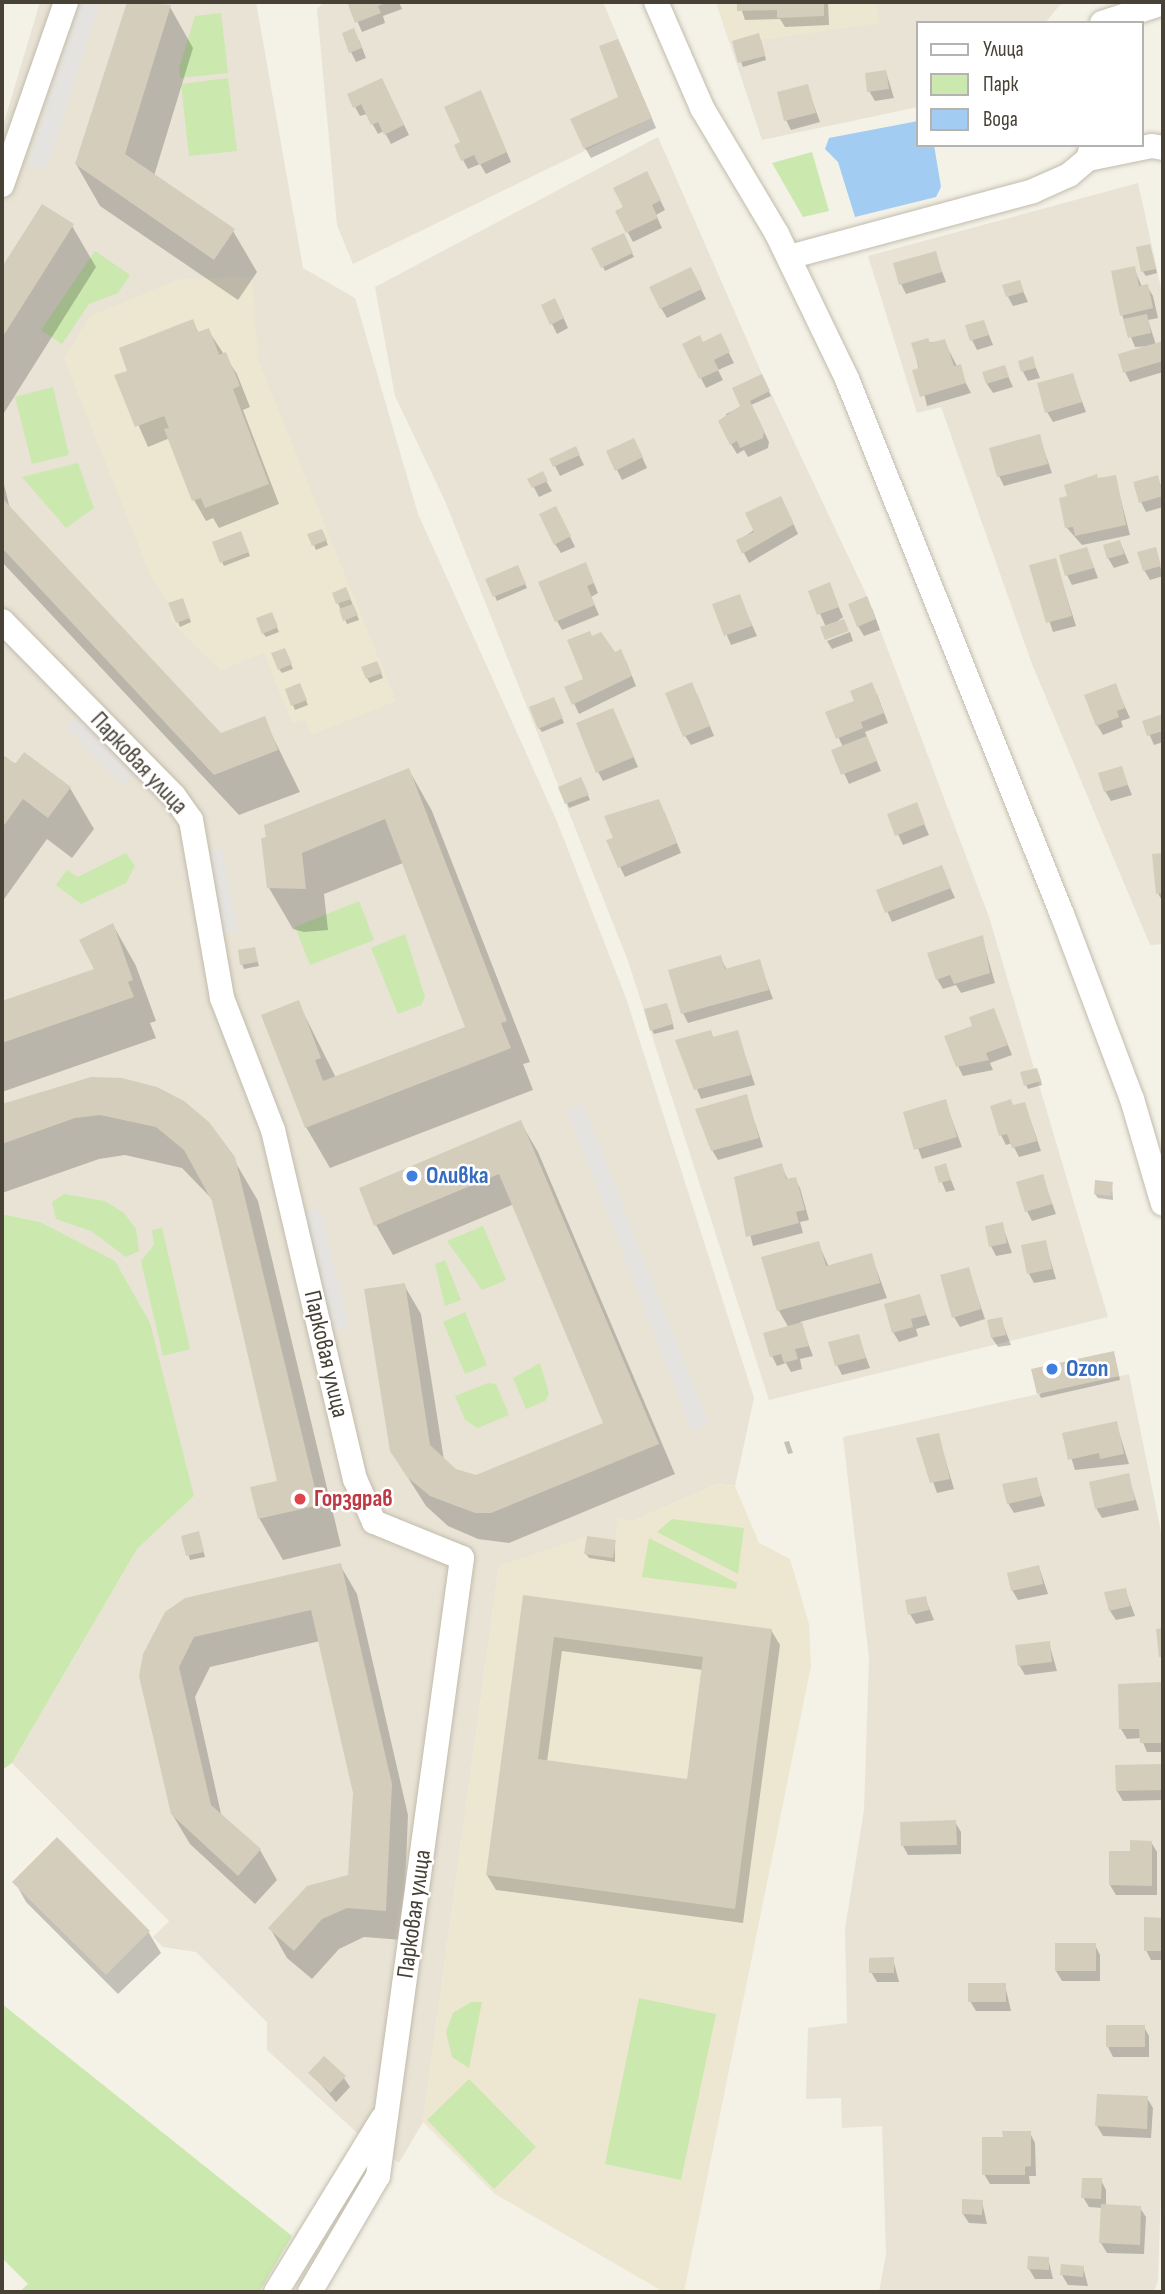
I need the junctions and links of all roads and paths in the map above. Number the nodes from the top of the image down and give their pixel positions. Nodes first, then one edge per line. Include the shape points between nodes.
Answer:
1 (66, 2) edge
2 (656, 2) edge
3 (1163, 3) edge
4 (1108, 21) edge
5 (1142, 147) edge
6 (1144, 147) edge
7 (1163, 148) edge
8 (1090, 152) edge
9 (2, 186) edge
10 (789, 257) junction
11 (2, 621) edge
12 (1163, 1203) edge
13 (388, 2109) junction
14 (276, 2292) edge
15 (310, 2292) edge

1 - 9 street
2 - 10 street via 702,108
3 - 4 street
5 - 8 street
6 - 7 street
8 - 10 street via 1069,175 1033,191
10 - 12 street via 847,379 1062,914 1132,1100
11 - 13 street, Парковая улица via 174,796 191,820 222,998 273,1130 355,1479 374,1522 462,1558
13 - 14 street, Парковая улица
13 - 15 street, Парковая улица via 377,2176

